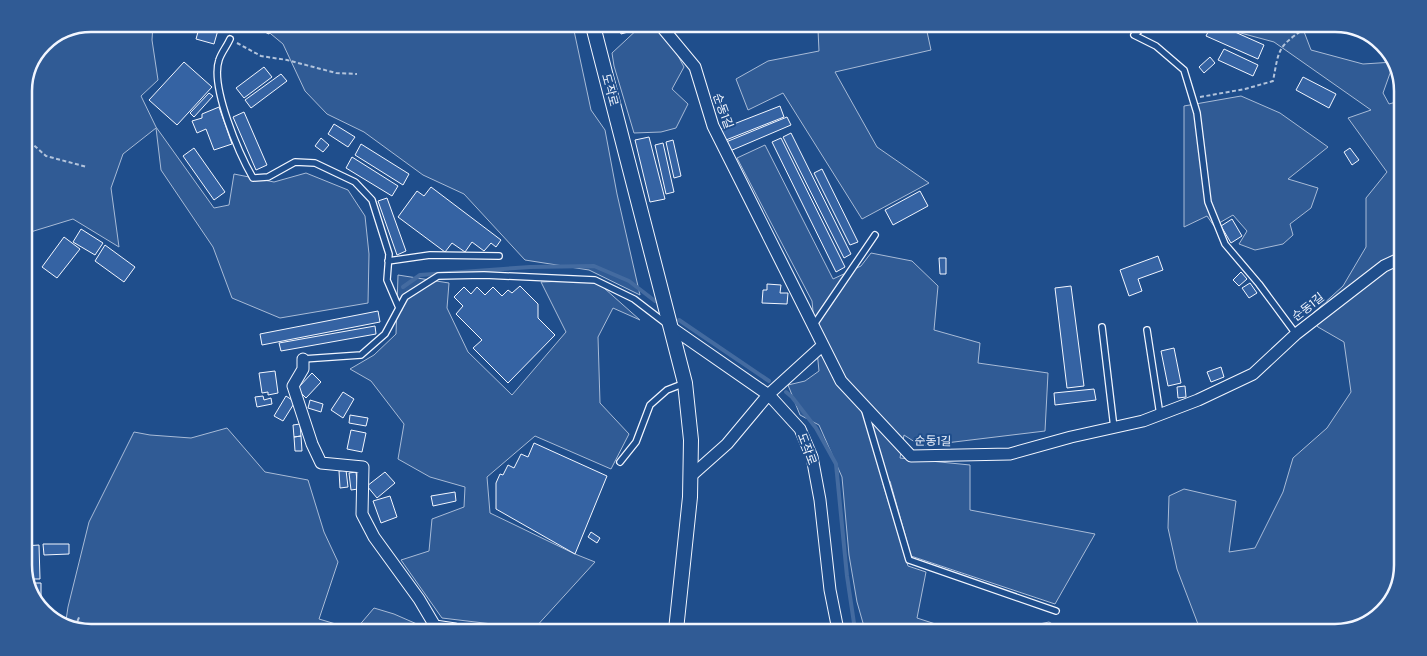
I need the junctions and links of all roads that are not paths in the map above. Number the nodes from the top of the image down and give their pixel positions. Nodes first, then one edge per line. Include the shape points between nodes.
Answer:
1 (595, 32) edge
2 (666, 32) edge
3 (1137, 32) edge
4 (230, 39) road end
5 (875, 236) dead end
6 (499, 256) dead end
7 (388, 261) junction
8 (1394, 261) edge
9 (399, 308) junction
10 (813, 326) junction
11 (1102, 327) dead end
12 (672, 328) junction
13 (1147, 330) dead end
14 (1296, 334) junction
15 (823, 345) junction
16 (303, 359) joint
17 (685, 383) junction
18 (768, 395) junction
19 (863, 404) junction
20 (1160, 415) junction
21 (1114, 428) junction
22 (620, 462) dead end
23 (691, 476) junction
24 (1056, 612) dead end
25 (435, 624) edge
26 (677, 624) edge
27 (837, 624) edge

1 - 12 street, 도작로
2 - 10 street, 순동1길 via 695,68 713,126
3 - 14 lane via 1134,35 1156,46 1184,70 1197,113 1208,202 1225,244
4 - 7 lane via 218,60 217,85 242,160 253,178 268,177 295,162 315,164 355,182 372,200 389,254
5 - 10 lane
6 - 7 lane via 430,254
7 - 9 lane via 386,280
8 - 14 street, 순동1길
9 - 12 lane via 405,297 438,276 595,280 634,299
9 - 16 lane via 385,334 360,355
10 - 15 street, 순동1길
11 - 21 lane
12 - 17 street, 도작로
12 - 18 street, 도작로
13 - 20 lane
14 - 20 street, 순동1길 via 1253,374
15 - 18 street
15 - 19 street, 순동1길 via 841,381
16 - 25 street via 303,369 293,386 321,463 363,467 362,514 374,538
17 - 22 lane via 667,390 650,405 636,442
17 - 23 street, 도작로
18 - 23 street via 727,444
18 - 27 street, 도작로 via 800,429 812,457
19 - 21 street, 순동1길 via 911,456 1010,454
19 - 24 lane via 908,560
20 - 21 street, 순동1길
23 - 26 street, 도작로

